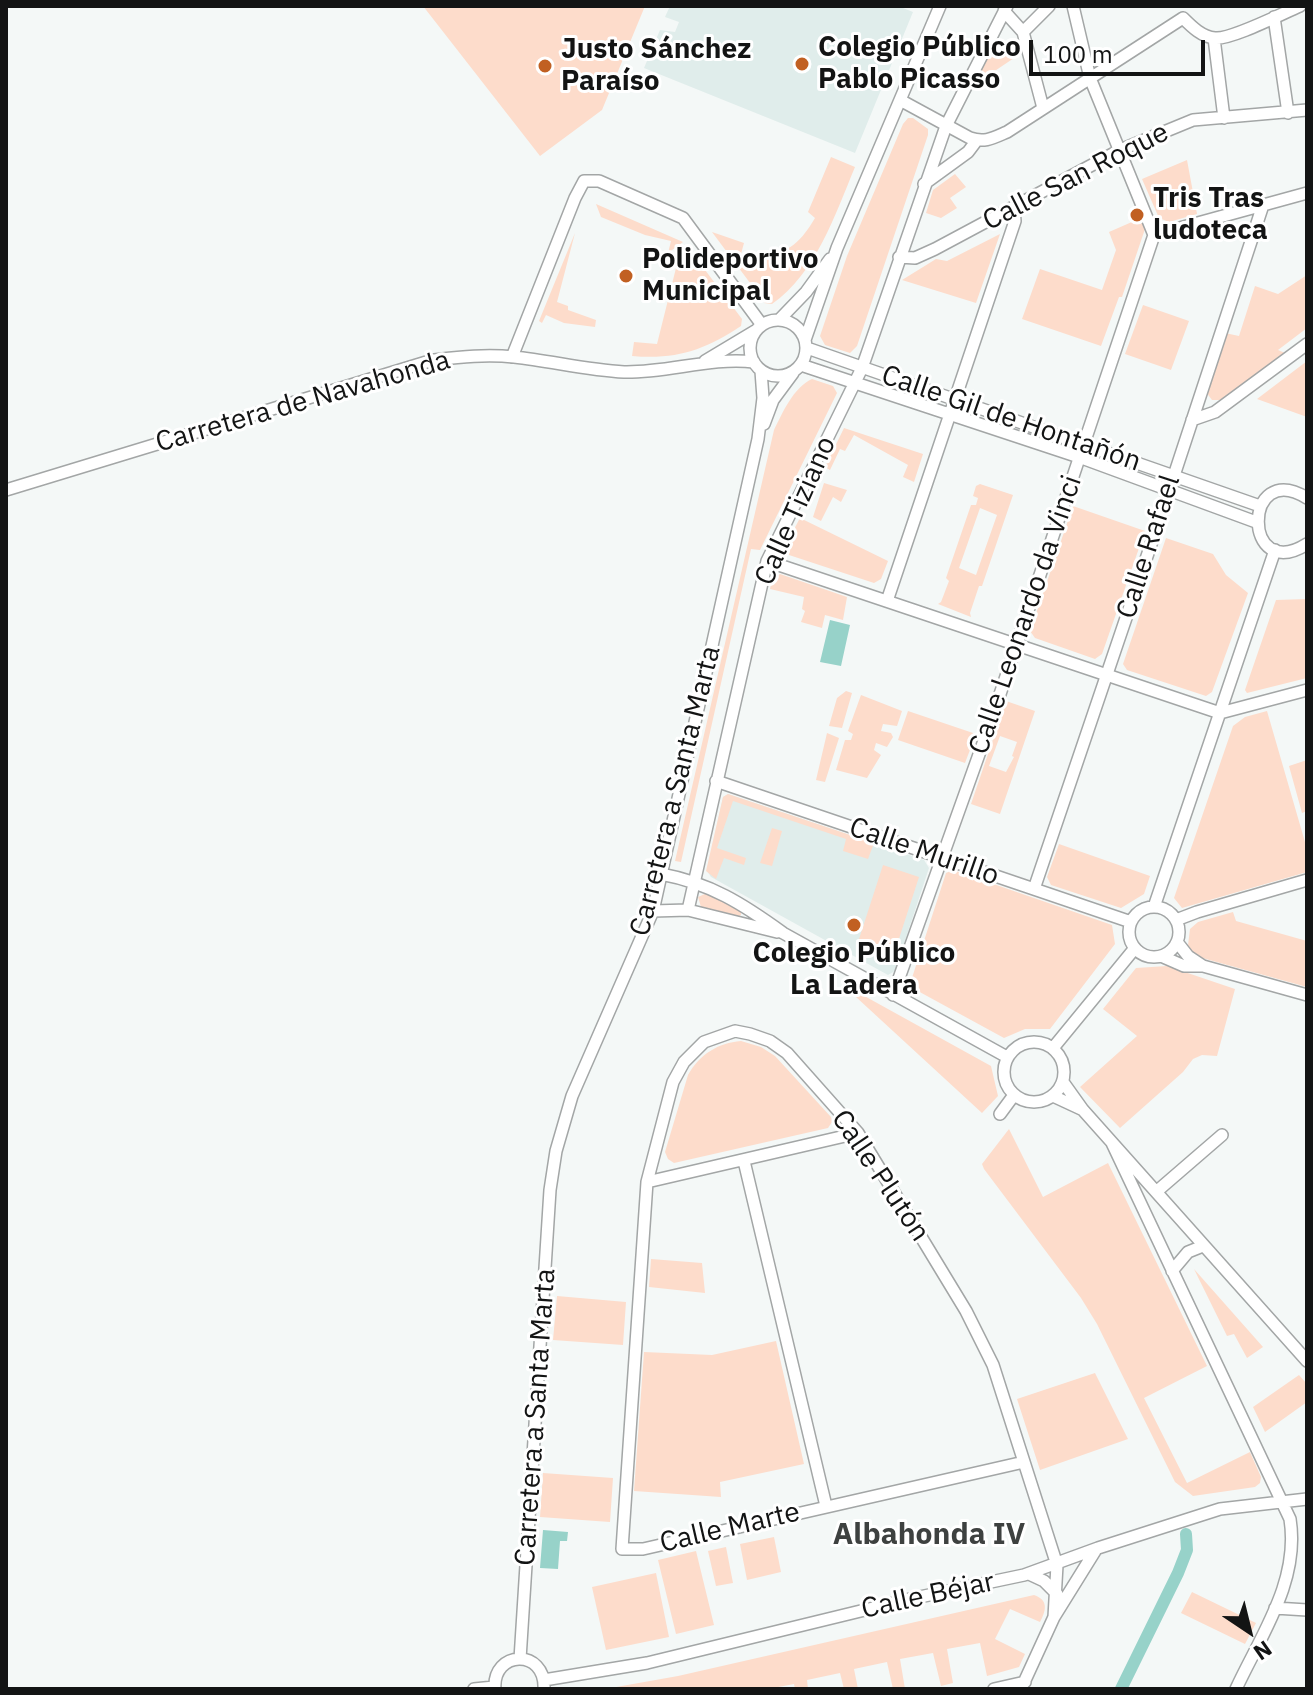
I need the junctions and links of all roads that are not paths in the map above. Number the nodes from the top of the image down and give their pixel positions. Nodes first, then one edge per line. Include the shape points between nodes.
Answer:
1 (940, 6) edge
2 (1049, 6) edge
3 (1073, 6) edge
4 (1300, 6) edge
5 (1005, 9) edge
6 (1184, 12) edge
7 (1274, 17) junction
8 (1023, 32) junction
9 (1214, 38) junction
10 (1090, 78) junction
11 (900, 100) junction
12 (1043, 108) junction
13 (1307, 110) edge
14 (1288, 113) junction
15 (1224, 118) junction
16 (946, 126) junction
17 (977, 140) junction
18 (1120, 150) junction
19 (924, 185) junction
20 (1307, 193) edge
21 (1263, 205) junction
22 (1014, 208) junction
23 (1154, 235) junction
24 (837, 248) junction
25 (899, 257) junction
26 (779, 320) junction
27 (759, 328) junction
28 (806, 344) junction
29 (1307, 344) edge
30 (512, 357) junction
31 (701, 363) junction
32 (757, 366) junction
33 (797, 368) junction
34 (862, 368) junction
35 (855, 382) junction
36 (955, 398) junction
37 (949, 414) junction
38 (1192, 420) junction
39 (758, 439) junction
40 (1084, 444) junction
41 (1079, 457) junction
42 (1173, 475) junction
43 (1169, 488) junction
44 (6, 490) edge
45 (1307, 497) edge
46 (1260, 506) junction
47 (1256, 522) junction
48 (1307, 545) edge
49 (1275, 550) junction
50 (767, 561) junction
51 (887, 601) junction
52 (1015, 645) junction
53 (1107, 676) junction
54 (1307, 690) edge
55 (1220, 713) junction
56 (716, 781) junction
57 (943, 858) junction
58 (661, 874) junction
59 (694, 880) junction
60 (1307, 880) edge
61 (1034, 889) junction
62 (1154, 907) junction
63 (688, 910) junction
64 (653, 911) junction
65 (1176, 920) junction
66 (1131, 922) junction
67 (783, 933) junction
68 (1177, 942) junction
69 (1135, 948) junction
70 (1161, 956) junction
71 (1203, 966) junction
72 (893, 995) junction
73 (1307, 995) edge
74 (1053, 1048) junction
75 (1007, 1057) junction
76 (1063, 1082) junction
77 (1014, 1095) junction
78 (1053, 1096) junction
79 (1083, 1110) junction
80 (1000, 1114) dead end
81 (858, 1133) junction
82 (1222, 1135) dead end
83 (1112, 1143) junction
84 (744, 1161) junction
85 (647, 1182) junction
86 (1156, 1192) junction
87 (1203, 1246) junction
88 (1172, 1271) junction
89 (1307, 1361) edge
90 (1024, 1462) junction
91 (1307, 1499) edge
92 (1283, 1502) junction
93 (826, 1506) junction
94 (1098, 1548) junction
95 (622, 1549) joint
96 (1057, 1565) junction
97 (1029, 1574) junction
98 (1062, 1595) junction
99 (1275, 1608) junction
100 (1307, 1610) edge
101 (520, 1659) junction
102 (544, 1684) edge
103 (1023, 1686) edge
104 (494, 1688) edge
105 (474, 1689) edge
106 (994, 1689) edge
107 (1236, 1689) edge

1 - 11 street
2 - 8 street
3 - 10 street
4 - 7 street
5 - 8 street
5 - 16 street, Calle Tiziano
6 - 9 street via 1200,33
6 - 10 street
7 - 9 street
7 - 14 street
8 - 12 street
9 - 15 street
10 - 12 street
10 - 18 street
11 - 16 street
11 - 24 street
12 - 17 street via 1007,132
13 - 14 street, Calle San Roque
14 - 15 street, Calle San Roque
15 - 18 street, Calle San Roque via 1193,120
16 - 17 street
16 - 19 street, Calle Tiziano
17 - 19 street
18 - 22 street, Calle San Roque
18 - 23 street
19 - 25 street, Calle Tiziano
20 - 21 street
21 - 23 street
21 - 38 street, Calle Rafael
22 - 25 street, Calle San Roque via 915,258
22 - 36 street via 1015,221
23 - 40 street, Calle Leonardo da Vinci
24 - 26 street
24 - 28 street
25 - 34 street, Calle Tiziano
26 - 27 street
26 - 28 street via 800,330
27 - 30 street via 683,218 599,181 584,181
27 - 31 street, Carretera de Navahonda
27 - 32 street via 750,352
28 - 33 street
28 - 34 street, Calle Gil de Hontañón
29 - 38 street via 1215,412
30 - 31 street, Carretera de Navahonda via 623,372
30 - 44 street, Carretera de Navahonda via 433,360
31 - 32 street, Carretera de Navahonda via 735,360
32 - 33 street via 771,376
32 - 39 street, Carretera a Santa Marta via 763,398
33 - 35 street, Calle Gil de Hontañón
33 - 39 street, Carretera a Santa Marta via 773,400
34 - 35 street, Calle Tiziano
34 - 36 street, Calle Gil de Hontañón
35 - 37 street, Calle Gil de Hontañón
35 - 50 street, Calle Tiziano
36 - 37 street
36 - 40 street, Calle Gil de Hontañón
37 - 41 street, Calle Gil de Hontañón
37 - 51 street
38 - 42 street, Calle Rafael
39 - 58 street, Carretera a Santa Marta
40 - 41 street, Calle Leonardo da Vinci
40 - 42 street, Calle Gil de Hontañón
41 - 43 street, Calle Gil de Hontañón
41 - 52 street, Calle Leonardo da Vinci
42 - 43 street, Calle Rafael
42 - 46 street, Calle Gil de Hontañón
43 - 47 street, Calle Gil de Hontañón
43 - 53 street, Calle Rafael
45 - 46 street via 1281,491
46 - 47 street
47 - 49 street via 1258,534
48 - 49 street
49 - 55 street
50 - 51 street
50 - 56 street, Calle Tiziano
51 - 52 street
52 - 53 street
52 - 57 street, Calle Leonardo da Vinci
53 - 55 street
53 - 61 street, Calle Rafael
54 - 55 street
55 - 62 street
56 - 57 street, Calle Murillo
56 - 59 street, Calle Tiziano
57 - 61 street, Calle Murillo
57 - 72 street, Calle Leonardo da Vinci
58 - 59 street
58 - 64 street, Carretera a Santa Marta
59 - 63 street, Calle Tiziano
59 - 67 street
60 - 65 street
61 - 66 street, Calle Murillo
62 - 65 street
62 - 66 street
63 - 64 street
63 - 67 street
64 - 101 street, Carretera a Santa Marta via 572,1096 556,1151
65 - 68 street
66 - 69 street
67 - 72 street
68 - 70 street
68 - 71 street
69 - 70 street via 1147,956
69 - 74 street
70 - 71 street via 1184,966
71 - 73 street
72 - 75 street
74 - 75 street via 1028,1042
74 - 76 street via 1063,1063
75 - 77 street via 1003,1070
76 - 78 street
76 - 79 street
77 - 78 street via 1026,1102
77 - 80 street
78 - 79 street
79 - 83 street
81 - 84 street
81 - 85 street, Calle Plutón via 787,1053 770,1041 735,1031 704,1042 684,1062 673,1082
81 - 90 street, Calle Plutón via 966,1311 993,1365
82 - 86 street
83 - 86 street
83 - 88 street
84 - 85 street
84 - 93 street
85 - 95 street, Calle Plutón
86 - 87 street
87 - 88 street via 1188,1252
87 - 89 street
88 - 92 street
90 - 93 street, Calle Marte
90 - 96 street, Calle Plutón
91 - 92 street, Calle Béjar
92 - 94 street, Calle Béjar via 1197,1514
92 - 99 street via 1292,1550
93 - 95 street, Calle Marte via 643,1549
94 - 96 street, Calle Béjar
94 - 98 street
96 - 97 street, Calle Béjar
96 - 98 street, Calle Plutón via 1066,1575
97 - 98 street
97 - 102 street, Calle Béjar
98 - 103 street
99 - 100 street
99 - 107 street
101 - 102 street via 537,1666
101 - 104 street via 500,1667
103 - 106 street
104 - 105 street

